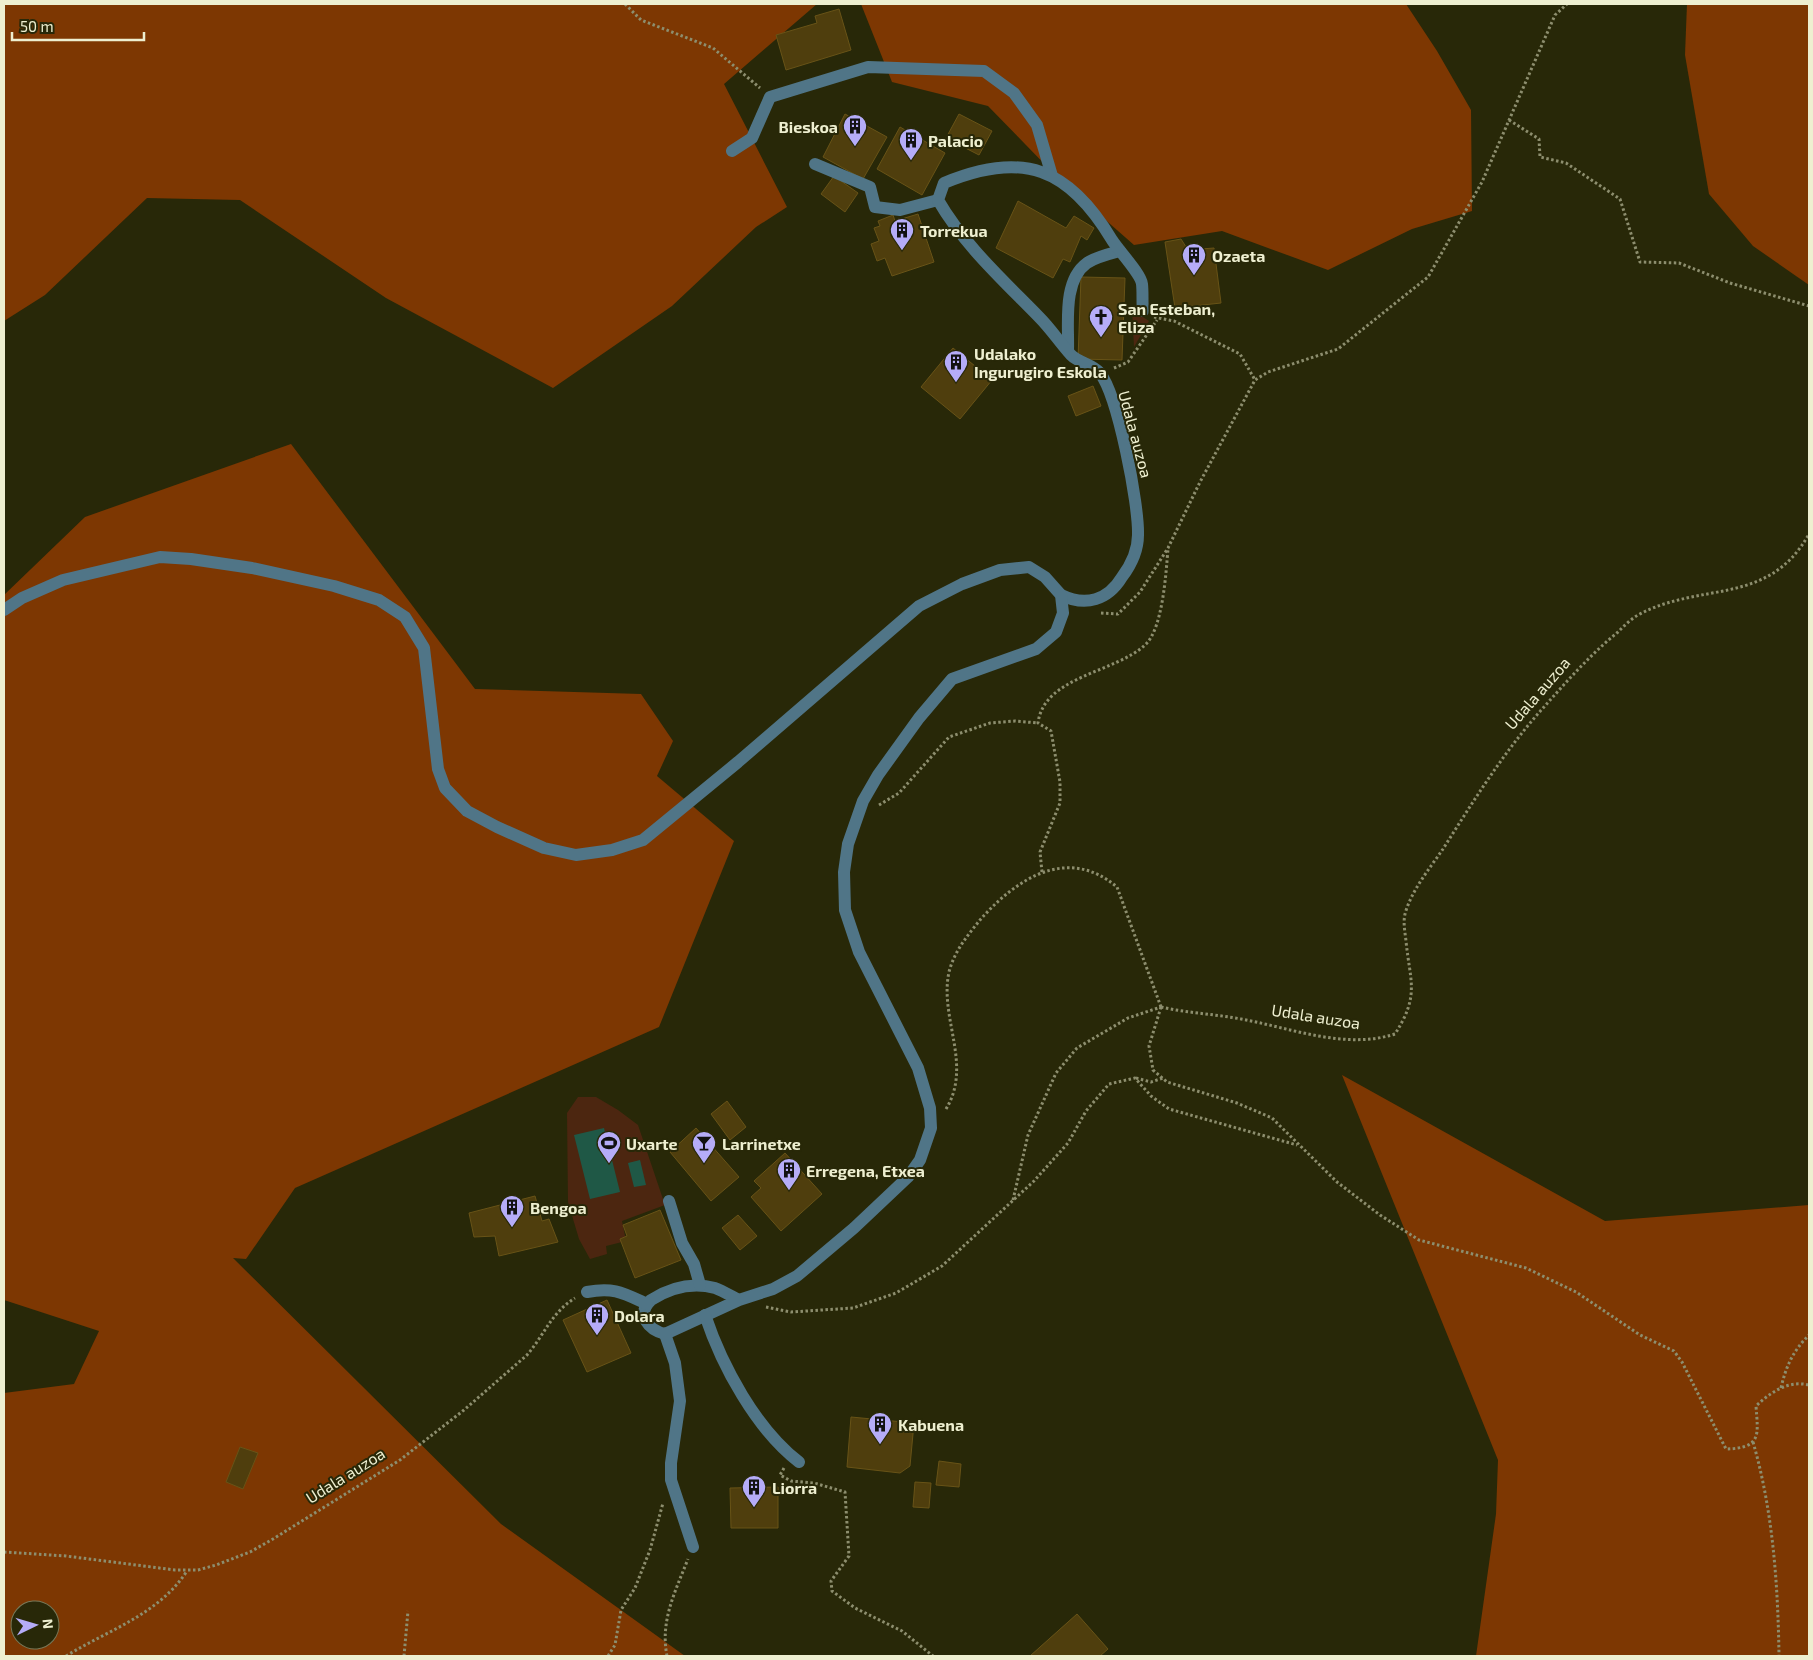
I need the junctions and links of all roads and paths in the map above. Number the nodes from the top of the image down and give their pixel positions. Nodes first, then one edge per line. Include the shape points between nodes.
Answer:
1 (625, 4) edge
2 (1567, 4) edge
3 (770, 97) junction
4 (1509, 120) junction
5 (732, 151) dead end
6 (815, 164) dead end
7 (1052, 176) junction
8 (938, 200) junction
9 (1120, 251) junction
10 (1809, 306) edge
11 (1143, 310) joint
12 (1157, 319) junction
13 (1068, 351) junction
14 (1100, 373) junction
15 (1255, 380) junction
16 (1809, 534) edge
17 (1062, 595) junction
18 (4, 610) edge
19 (1038, 723) junction
20 (877, 806) dead end
21 (1042, 872) junction
22 (1161, 1007) junction
23 (1135, 1078) junction
24 (1163, 1078) junction
25 (932, 1128) junction
26 (1298, 1145) junction
27 (669, 1201) dead end
28 (1013, 1201) junction
29 (700, 1285) junction
30 (587, 1292) joint
31 (739, 1300) junction
32 (647, 1304) junction
33 (764, 1307) dead end
34 (705, 1315) junction
35 (665, 1334) junction
36 (1809, 1335) edge
37 (1809, 1385) edge
38 (1780, 1389) junction
39 (1752, 1442) junction
40 (799, 1462) dead end
41 (814, 1483) dead end
42 (664, 1498) dead end
43 (693, 1547) joint
44 (4, 1552) edge
45 (188, 1570) junction
46 (408, 1611) dead end
47 (66, 1656) edge
48 (404, 1656) edge
49 (608, 1656) edge
50 (667, 1656) edge
51 (933, 1656) edge
52 (1779, 1656) edge

1 - 3 path via 641,20 713,48
2 - 4 path via 1555,15
3 - 5 street via 752,138
3 - 7 street via 868,67 984,71 1014,93 1037,126
4 - 10 path via 1539,139 1540,158 1566,163 1620,199 1640,262 1679,263 1730,283
4 - 15 path via 1482,182 1428,277 1338,350 1268,372
6 - 8 street via 870,187 875,207 900,210
7 - 8 street via 1022,168 984,169 944,183
7 - 9 street via 1085,201
8 - 13 street via 951,223
9 - 11 street via 1142,282
9 - 13 street via 1086,264 1076,275 1070,288
11 - 12 path
12 - 14 path via 1128,362
12 - 15 path via 1174,321 1240,354
13 - 14 street
14 - 17 street, Udala auzoa via 1113,406 1131,473 1138,522 1136,548 1127,570 1107,596 1084,603
15 - 19 path via 1168,548 1165,588 1155,628 1146,644 1124,658 1059,688 1039,714
16 - 22 path, Udala auzoa via 1787,564 1771,576 1740,588 1673,601 1637,616 1598,649 1542,709 1481,790 1419,885 1406,914 1407,956 1413,987 1410,1007 1395,1034 1377,1040 1348,1040
17 - 18 street via 1045,577 1029,567 1000,570 962,584 919,606 643,840 612,850 576,854 544,848 497,828 467,811 445,788 438,769 424,648 405,617 380,600 252,568 160,557 63,580 22,598
17 - 25 street via 1063,613 1056,632 1036,649 952,679 938,694 873,784 855,819 848,844 844,872 845,910 859,952 918,1068 930,1108
19 - 20 path via 990,723 949,737 899,793
19 - 21 path via 1051,731 1060,796 1040,852
21 - 22 path via 1068,867 1090,871 1117,886
21 - 25 path via 1024,880 993,906 966,936 954,956 948,990 958,1076 948,1106
22 - 24 path via 1149,1046 1154,1070
22 - 28 path via 1128,1018 1077,1048 1056,1073 1028,1135
23 - 24 path via 1151,1082
23 - 26 path via 1151,1096 1169,1109
23 - 28 path via 1109,1084 1086,1112 1068,1143
24 - 26 path via 1272,1118
25 - 31 street via 920,1160 908,1177 854,1228 798,1276 773,1289
26 - 39 path via 1380,1215 1419,1240 1526,1268 1576,1292 1640,1335 1674,1350 1726,1449 1740,1449
27 - 29 street
28 - 33 path via 942,1266 896,1293 853,1308 791,1312
29 - 31 street
29 - 32 street via 670,1291
30 - 32 street via 615,1290
30 - 45 path, Udala auzoa via 562,1306 536,1344 504,1376 400,1460 250,1552 216,1566
31 - 34 street
32 - 35 street via 643,1314 646,1324
34 - 35 street
34 - 40 street via 717,1347 756,1417 779,1445
35 - 43 street via 675,1362 680,1401 670,1462 671,1480
36 - 38 path via 1796,1348
37 - 38 path via 1798,1382
38 - 39 path via 1756,1406 1758,1435
39 - 52 path via 1768,1507 1778,1606
41 - 51 path via 845,1492 849,1556 831,1581 832,1591 856,1608 902,1631
42 - 49 path via 650,1550 635,1588 621,1610 615,1645
43 - 50 path via 667,1612 664,1630
44 - 45 path, Udala auzoa
45 - 47 path via 176,1587 150,1611
46 - 48 path

